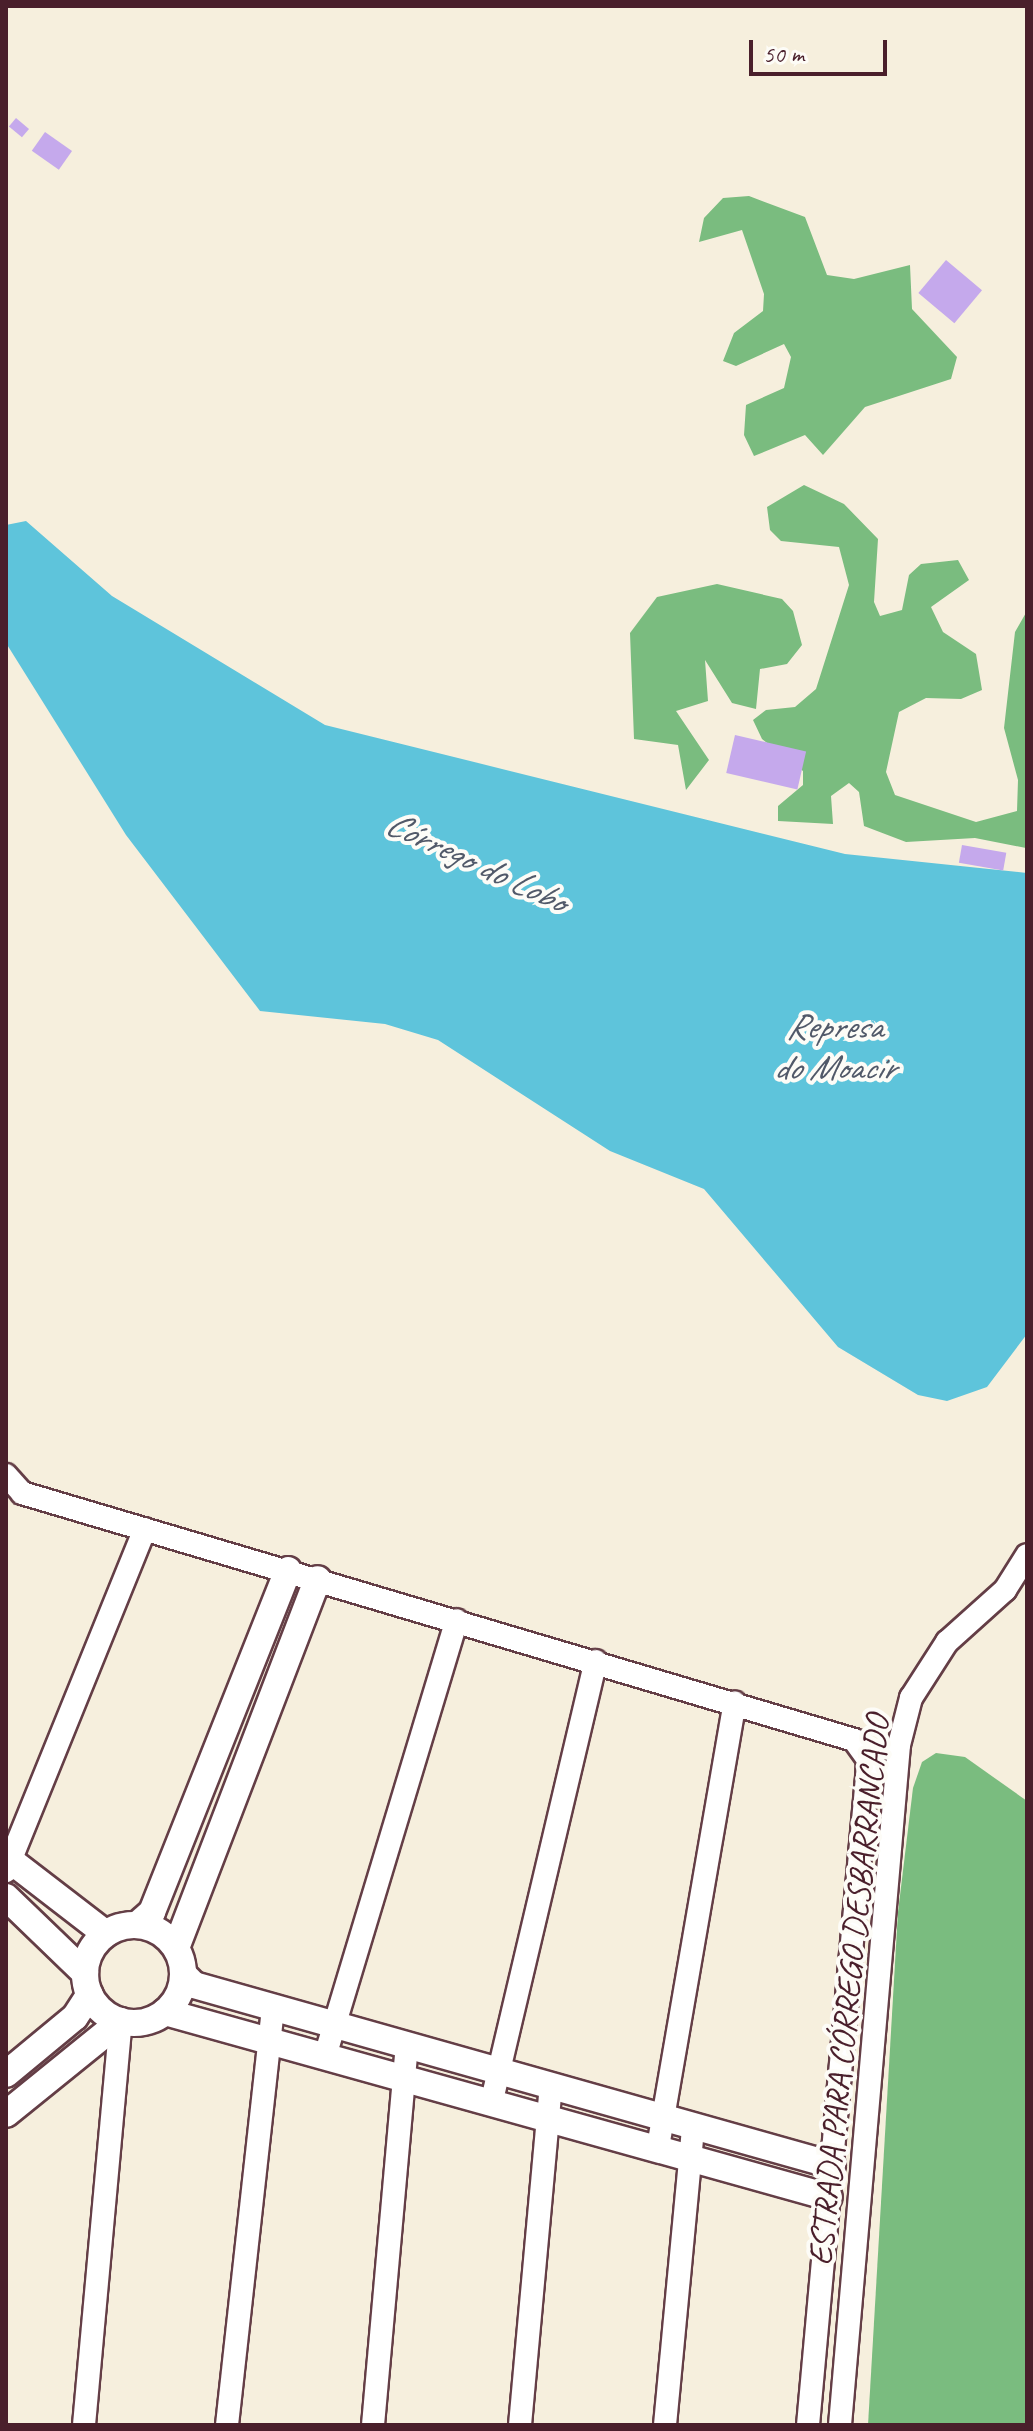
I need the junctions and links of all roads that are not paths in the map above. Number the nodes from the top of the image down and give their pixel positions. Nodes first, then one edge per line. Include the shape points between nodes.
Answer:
1 (8, 1484) edge
2 (145, 1529) junction
3 (1027, 1555) edge
4 (288, 1570) junction
5 (318, 1579) junction
6 (457, 1620) junction
7 (596, 1661) junction
8 (735, 1703) junction
9 (8, 1864) edge
10 (6, 1897) edge
11 (137, 1925) junction
12 (106, 1934) junction
13 (176, 1948) junction
14 (184, 1975) junction
15 (88, 1984) junction
16 (273, 2008) junction
17 (165, 2012) junction
18 (121, 2021) junction
19 (334, 2025) junction
20 (268, 2035) junction
21 (407, 2046) junction
22 (326, 2053) junction
23 (499, 2072) junction
24 (6, 2074) edge
25 (405, 2076) junction
26 (551, 2086) junction
27 (492, 2100) junction
28 (6, 2114) edge
29 (549, 2116) junction
30 (664, 2118) junction
31 (693, 2127) junction
32 (658, 2147) junction
33 (691, 2157) junction
34 (832, 2165) junction
35 (829, 2197) junction
36 (84, 2425) edge
37 (227, 2425) edge
38 (373, 2425) edge
39 (520, 2425) edge
40 (665, 2425) edge
41 (808, 2425) edge
42 (840, 2425) edge

1 - 2 street via 22,1493
2 - 4 street
2 - 9 street
3 - 42 street, ESTRADA PARA CÓRREGO DESBARRANCADO via 1005,1590 947,1642 911,1698 899,1745
4 - 5 street
4 - 11 street via 152,1912
5 - 6 street
5 - 13 street
6 - 7 street
6 - 19 street
7 - 8 street
7 - 23 street
8 - 30 street
8 - 34 street via 854,1740 868,1759
9 - 12 street
10 - 15 street
11 - 12 street
11 - 13 street via 159,1931
12 - 15 street
13 - 14 street
14 - 16 street via 194,1985
14 - 17 street
15 - 18 street
15 - 24 street via 75,2017
16 - 19 street
16 - 20 street
17 - 18 street
17 - 20 street
18 - 28 street
18 - 36 street
19 - 21 street
19 - 22 street
20 - 22 street
20 - 37 street
21 - 23 street
21 - 25 street
22 - 25 street
23 - 26 street
23 - 27 street
25 - 27 street
25 - 38 street
26 - 29 street
26 - 30 street
27 - 29 street
29 - 32 street
29 - 39 street
30 - 31 street
30 - 32 street
31 - 33 street
31 - 34 street
32 - 33 street
33 - 35 street
33 - 40 street
34 - 35 street
35 - 41 street

